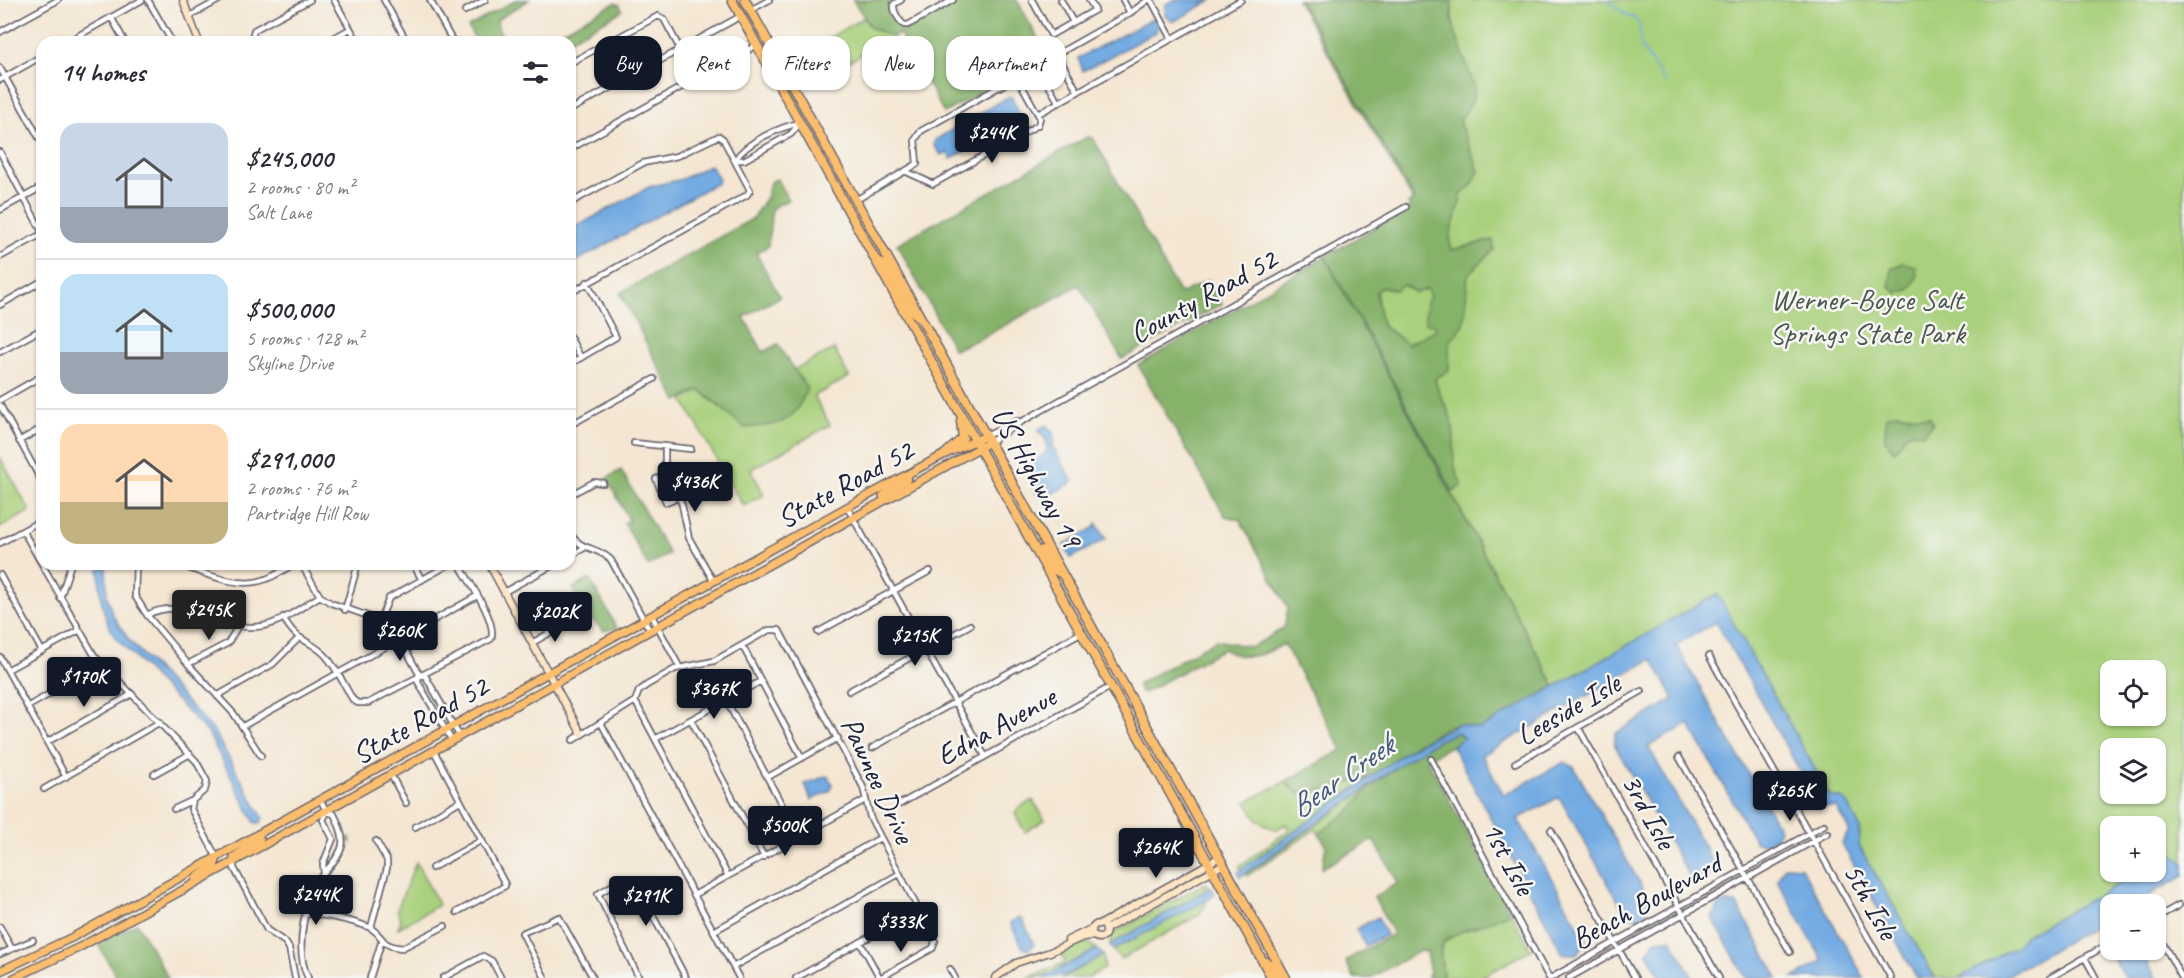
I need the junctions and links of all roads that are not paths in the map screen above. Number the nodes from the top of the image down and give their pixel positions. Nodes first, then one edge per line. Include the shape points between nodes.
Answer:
1 (58, 0) edge
2 (142, 0) edge
3 (148, 0) edge
4 (183, 0) edge
5 (219, 0) edge
6 (310, 0) edge
7 (334, 0) edge
8 (384, 0) edge
9 (430, 0) edge
10 (485, 0) edge
11 (732, 0) edge
12 (737, 0) edge
13 (745, 0) edge
14 (769, 0) edge
15 (901, 0) edge
16 (953, 0) edge
17 (1032, 0) edge
18 (1061, 0) edge
19 (1089, 0) edge
20 (1123, 0) edge
21 (1150, 0) edge
22 (1241, 0) edge
23 (1234, 2) edge
24 (751, 10) junction
25 (465, 11) dead end
26 (1130, 13) junction
27 (190, 16) junction
28 (741, 16) junction
29 (111, 18) junction
30 (1073, 22) junction
31 (350, 28) junction
32 (0, 33) edge
33 (83, 36) edge
34 (122, 36) edge
35 (169, 36) edge
36 (197, 36) edge
37 (252, 36) edge
38 (336, 36) edge
39 (355, 36) edge
40 (404, 36) edge
41 (450, 36) edge
42 (704, 36) edge
43 (765, 36) edge
44 (674, 38) edge
45 (1172, 39) junction
46 (762, 41) edge
47 (757, 45) junction
48 (1066, 49) edge
49 (674, 52) edge
50 (762, 55) edge
51 (576, 60) edge
52 (36, 62) edge
53 (0, 68) edge
54 (1066, 70) edge
55 (3, 78) edge
56 (781, 90) edge
57 (787, 90) edge
58 (795, 90) edge
59 (994, 90) edge
60 (1024, 90) edge
61 (1051, 90) edge
62 (1078, 92) junction
63 (802, 102) junction
64 (1059, 103) junction
65 (576, 107) edge
66 (1038, 114) junction
67 (800, 123) junction
68 (36, 133) edge
69 (576, 145) edge
70 (0, 152) edge
71 (735, 160) junction
72 (907, 172) junction
73 (848, 184) junction
74 (36, 190) edge
75 (837, 191) junction
76 (25, 196) junction
77 (576, 200) edge
78 (856, 200) junction
79 (1406, 207) dead end
80 (0, 210) edge
81 (36, 220) edge
82 (36, 236) edge
83 (882, 247) junction
84 (0, 257) edge
85 (874, 258) junction
86 (587, 282) junction
87 (36, 284) edge
88 (576, 289) edge
89 (0, 305) edge
90 (921, 318) junction
91 (36, 332) edge
92 (576, 348) edge
93 (0, 352) edge
94 (581, 358) junction
95 (576, 361) edge
96 (654, 378) dead end
97 (36, 379) edge
98 (0, 391) edge
99 (0, 399) edge
100 (0, 405) edge
101 (959, 411) junction
102 (576, 422) edge
103 (36, 431) edge
104 (988, 439) junction
105 (19, 441) junction
106 (634, 443) dead end
107 (977, 444) junction
108 (665, 446) junction
109 (691, 448) dead end
110 (945, 454) junction
111 (36, 468) edge
112 (668, 474) junction
113 (908, 474) junction
114 (705, 482) dead end
115 (603, 483) dead end
116 (676, 488) junction
117 (576, 492) edge
118 (679, 497) junction
119 (847, 507) junction
120 (868, 510) junction
121 (853, 518) junction
122 (36, 523) edge
123 (23, 531) junction
124 (1029, 537) junction
125 (576, 542) edge
126 (0, 543) edge
127 (584, 548) junction
128 (576, 553) edge
129 (36, 555) edge
130 (45, 570) edge
131 (69, 570) edge
132 (136, 570) edge
133 (197, 570) edge
134 (283, 570) edge
135 (305, 570) edge
136 (356, 570) edge
137 (416, 570) edge
138 (440, 570) edge
139 (462, 570) edge
140 (492, 570) edge
141 (544, 570) edge
142 (930, 571) dead end
143 (1063, 574) junction
144 (0, 575) edge
145 (1050, 576) junction
146 (422, 580) junction
147 (714, 582) junction
148 (894, 590) junction
149 (504, 592) junction
150 (320, 596) junction
151 (477, 596) junction
152 (60, 598) junction
153 (345, 610) junction
154 (147, 615) junction
155 (652, 616) junction
156 (283, 617) junction
157 (380, 620) junction
158 (644, 620) junction
159 (567, 623) dead end
160 (970, 625) dead end
161 (238, 626) junction
162 (657, 627) junction
163 (78, 631) junction
164 (650, 631) junction
165 (818, 632) dead end
166 (1082, 632) junction
167 (1096, 633) junction
168 (298, 639) junction
169 (400, 639) junction
170 (532, 643) junction
171 (742, 645) junction
172 (925, 649) junction
173 (42, 651) junction
174 (1709, 656) dead end
175 (0, 657) edge
176 (102, 664) junction
177 (188, 664) junction
178 (680, 668) junction
179 (7, 670) junction
180 (338, 674) junction
181 (419, 674) junction
182 (548, 674) junction
183 (761, 681) junction
184 (554, 685) junction
185 (1112, 686) junction
186 (849, 691) dead end
187 (1642, 691) dead end
188 (132, 694) junction
189 (217, 696) junction
190 (726, 700) junction
191 (635, 701) junction
192 (954, 701) junction
193 (27, 707) junction
194 (691, 720) junction
195 (160, 722) junction
196 (601, 723) junction
197 (243, 726) junction
198 (454, 726) junction
199 (1578, 727) junction
200 (446, 731) junction
201 (581, 734) junction
202 (460, 737) junction
203 (838, 738) junction
204 (656, 739) junction
205 (573, 740) dead end
206 (452, 741) junction
207 (47, 742) junction
208 (872, 748) dead end
209 (434, 751) junction
210 (190, 754) junction
211 (261, 756) dead end
212 (985, 756) junction
213 (1679, 757) dead end
214 (802, 758) junction
215 (1431, 759) dead end
216 (1515, 763) dead end
217 (1169, 766) junction
218 (154, 774) dead end
219 (391, 775) junction
220 (66, 777) junction
221 (768, 777) junction
222 (44, 789) dead end
223 (193, 800) junction
224 (865, 800) junction
225 (321, 801) junction
226 (460, 801) junction
227 (406, 803) dead end
228 (900, 804) dead end
229 (174, 809) dead end
230 (326, 812) junction
231 (286, 820) junction
232 (1824, 825) dead end
233 (415, 826) dead end
234 (1551, 830) dead end
235 (1809, 833) junction
236 (1828, 833) dead end
237 (799, 837) junction
238 (880, 838) junction
239 (482, 840) junction
240 (376, 841) dead end
241 (1813, 841) junction
242 (764, 857) junction
243 (217, 858) junction
244 (1222, 861) junction
245 (234, 862) junction
246 (1211, 867) junction
247 (432, 868) dead end
248 (1744, 870) junction
249 (324, 873) junction
250 (899, 874) junction
251 (728, 876) junction
252 (1748, 878) junction
253 (694, 895) junction
254 (170, 897) junction
255 (310, 904) junction
256 (2179, 905) dead end
257 (1679, 906) junction
258 (918, 909) junction
259 (457, 912) dead end
260 (2166, 912) edge
261 (322, 913) junction
262 (307, 914) junction
263 (1683, 914) junction
264 (445, 926) dead end
265 (1104, 926) junction
266 (0, 927) edge
267 (370, 927) junction
268 (714, 931) junction
269 (1093, 933) junction
270 (33, 940) dead end
271 (860, 942) junction
272 (1615, 942) junction
273 (381, 943) junction
274 (12, 949) junction
275 (2166, 949) edge
276 (1619, 950) junction
277 (2100, 950) edge
278 (1790, 952) dead end
279 (0, 954) edge
280 (2085, 958) junction
281 (1263, 961) junction
282 (733, 967) junction
283 (950, 969) dead end
284 (0, 973) edge
285 (453, 975) edge
286 (14, 978) edge
287 (295, 978) edge
288 (308, 978) edge
289 (370, 978) edge
290 (443, 978) edge
291 (501, 978) edge
292 (545, 978) edge
293 (593, 978) edge
294 (639, 978) edge
295 (686, 978) edge
296 (739, 978) edge
297 (796, 978) edge
298 (880, 978) edge
299 (955, 978) edge
300 (995, 978) edge
301 (1272, 978) edge
302 (1279, 978) edge
303 (1286, 978) edge
304 (1550, 978) edge
305 (1569, 978) edge
306 (1635, 978) edge
307 (1719, 978) edge
308 (1891, 978) edge
309 (2050, 978) edge
310 (2096, 978) edge
311 (2182, 978) edge

1 - 32 street
2 - 29 street
3 - 35 street
4 - 27 street
5 - 27 street
6 - 37 street via 254,30
7 - 31 street
8 - 40 street
9 - 41 street
10 - 25 street
11 - 28 highway, US Highway 19
12 - 24 highway via 743,8
13 - 24 highway, US Highway 19
14 - 24 street
15 - 16 street via 894,4 898,18 908,25
17 - 30 street via 1051,34
18 - 30 street
19 - 30 street via 1095,10
20 - 26 street
21 - 26 street
21 - 45 street
22 - 23 street
23 - 45 street
24 - 43 highway, US Highway 19
26 - 48 street
27 - 36 street
28 - 42 street
28 - 46 highway via 750,21
28 - 47 highway, US Highway 19
29 - 33 street
29 - 34 street
31 - 38 street
31 - 39 street
44 - 51 street via 664,19 658,16
45 - 62 street
47 - 50 highway, US Highway 19
47 - 69 street
49 - 65 street
52 - 55 street
53 - 55 street
54 - 62 street
55 - 68 street
56 - 67 highway, US Highway 19
57 - 63 highway via 792,98
58 - 63 highway, US Highway 19
59 - 72 street via 921,131 914,146 919,157 917,164
60 - 66 street
61 - 64 street
62 - 64 street
63 - 73 highway, US Highway 19
64 - 66 street
66 - 72 street via 1038,125 933,184
67 - 71 street via 740,152
67 - 71 street via 784,138 744,160
67 - 73 highway via 810,129 836,175
67 - 75 highway, US Highway 19
70 - 76 street
71 - 77 street via 723,139 714,136 677,156 643,163
71 - 86 street via 750,190 747,195
72 - 78 street
73 - 78 highway, US Highway 19
74 - 76 street
75 - 83 highway via 849,200 871,239
75 - 85 highway, US Highway 19
76 - 80 street
76 - 81 street
78 - 83 highway, US Highway 19
79 - 104 street, County Road 52
82 - 84 street
83 - 90 highway, US Highway 19
85 - 90 highway via 884,263 910,309
85 - 101 highway, US Highway 19
86 - 88 street
86 - 94 street via 616,338
87 - 89 street
90 - 104 highway, US Highway 19
91 - 93 street
92 - 94 street
94 - 95 street
96 - 102 street
97 - 99 street
98 - 99 street
100 - 105 street
101 - 107 highway, US Highway 19
101 - 110 highway via 963,438
103 - 105 street
104 - 107 main road, State Road 52
104 - 143 highway, US Highway 19
105 - 111 street
106 - 108 street
107 - 110 main road, State Road 52
107 - 120 main road, State Road 52
107 - 124 highway, US Highway 19
108 - 109 street
108 - 112 street
110 - 113 main road, State Road 52
112 - 116 street
112 - 118 street via 656,479 666,502
113 - 119 main road, State Road 52
113 - 120 main road via 906,481
114 - 116 street
115 - 117 street via 594,482
116 - 118 street
118 - 147 street via 689,538
119 - 121 street
119 - 147 main road, State Road 52
120 - 121 main road, State Road 52
121 - 148 street
121 - 162 main road, State Road 52
122 - 123 street
123 - 126 street
123 - 129 street
124 - 143 highway via 1053,568
124 - 145 highway, US Highway 19
125 - 127 street
127 - 128 street
127 - 158 street via 602,552 611,560
130 - 152 street
131 - 152 street
132 - 154 street via 135,596
133 - 134 street via 239,582 268,578
135 - 150 street
136 - 153 street
137 - 146 street
138 - 146 street
139 - 151 street
140 - 149 street
141 - 149 street
142 - 148 street
143 - 167 highway, US Highway 19
144 - 173 street
145 - 166 highway, US Highway 19
145 - 167 highway via 1060,581
146 - 157 street via 388,598
147 - 155 main road, State Road 52
148 - 165 street
148 - 172 street
149 - 170 street
150 - 153 street
150 - 156 street
151 - 169 street
151 - 181 street via 491,622 491,639
152 - 163 street
153 - 157 street
154 - 161 street via 159,608 178,607
154 - 177 street
155 - 158 main road, State Road 52
155 - 162 street
156 - 161 street via 261,627
156 - 168 street
157 - 169 street via 388,623
158 - 164 street
158 - 182 main road, State Road 52
159 - 170 street
160 - 172 street
161 - 177 street via 228,643
162 - 164 main road, State Road 52
162 - 178 street
163 - 173 street
163 - 176 street
164 - 184 main road, State Road 52
166 - 185 highway, US Highway 19
166 - 192 street
167 - 217 highway, US Highway 19
168 - 180 street via 323,653
168 - 189 street via 273,664
169 - 180 street
169 - 181 street
170 - 182 street
171 - 178 street via 714,661
171 - 183 street
171 - 203 street, Pawnee Drive via 769,630 779,630
172 - 186 street
172 - 192 street
173 - 179 street
174 - 235 street, 5th Isle
175 - 179 street
176 - 188 street
176 - 193 street
177 - 189 street
178 - 191 street via 647,685
179 - 193 street
180 - 181 street via 358,703 368,703
180 - 197 street
181 - 198 street via 426,677
181 - 200 street via 418,682
182 - 184 street
182 - 198 main road, State Road 52
183 - 190 street
183 - 214 street
184 - 201 street
184 - 202 main road, State Road 52
185 - 212 street, Edna Avenue
185 - 217 highway via 1121,691 1157,756
185 - 246 highway, US Highway 19
187 - 199 street, Leeside Isle
188 - 195 street
188 - 207 street
189 - 197 street
190 - 194 street
190 - 221 street
191 - 196 street
191 - 204 street
192 - 208 street
192 - 212 street
193 - 207 street
194 - 204 street
194 - 242 street
195 - 210 street
195 - 220 street
196 - 201 street
196 - 253 street
197 - 211 street
198 - 200 main road, State Road 52
198 - 202 street
199 - 216 street, Leeside Isle
199 - 257 street, 3rd Isle
200 - 206 street
200 - 225 main road, State Road 52
201 - 205 street
202 - 206 main road, State Road 52
203 - 214 street
203 - 224 street, Pawnee Drive
204 - 251 street
206 - 209 main road, State Road 52
207 - 220 street
209 - 219 main road, State Road 52
209 - 226 street
210 - 218 street
210 - 223 street via 207,781 206,790
212 - 228 street, Edna Avenue
213 - 248 street
214 - 221 street
215 - 304 street, 1st Isle
217 - 244 highway, US Highway 19
219 - 227 street
219 - 230 main road, State Road 52
220 - 222 street
221 - 237 street
223 - 229 street
223 - 243 street via 190,808
224 - 237 street
224 - 238 street, Pawnee Drive
225 - 230 street
225 - 231 main road, State Road 52
226 - 233 street
226 - 239 street
230 - 245 main road, State Road 52
230 - 249 street via 323,820 333,839 323,864
230 - 249 street via 334,814 345,835 343,848
231 - 243 main road, State Road 52
231 - 245 main road via 239,853
232 - 235 street, Beach Boulevard
234 - 272 street
235 - 241 street, 5th Isle
235 - 248 street, Beach Boulevard
236 - 241 street, Beach Boulevard
237 - 242 street
238 - 250 street, Pawnee Drive
238 - 268 street
239 - 247 street
239 - 259 street via 505,886
240 - 267 street via 387,860 387,868
241 - 252 street, Beach Boulevard
241 - 308 street, 5th Isle
242 - 251 street
243 - 254 main road via 214,866
243 - 284 main road, State Road 52
244 - 246 street
244 - 303 highway, US Highway 19
245 - 254 main road, State Road 52
245 - 287 street via 267,930 289,948
246 - 265 street
246 - 281 highway, US Highway 19
248 - 252 street
248 - 257 street, Beach Boulevard
249 - 255 street
250 - 258 street, Pawnee Drive
250 - 282 street
251 - 253 street
252 - 263 street, Beach Boulevard
252 - 278 street
253 - 268 street
254 - 286 main road, State Road 52
255 - 261 street
255 - 262 street
256 - 260 street
257 - 263 street, 3rd Isle
257 - 272 street, Beach Boulevard
258 - 271 street
258 - 298 street, Pawnee Drive via 935,941 933,948
261 - 262 street
261 - 267 street
262 - 288 street via 300,944
263 - 276 street, Beach Boulevard
263 - 307 street, 3rd Isle
264 - 273 street via 406,948
265 - 269 street via 1095,924
265 - 269 street via 1103,937
266 - 274 street
267 - 273 street
268 - 282 street
269 - 300 street via 1077,934 1050,952 1016,963
270 - 274 street
271 - 297 street
271 - 298 street
272 - 276 street
272 - 304 street, Beach Boulevard
273 - 289 street
274 - 279 street
275 - 311 street
276 - 305 street, Beach Boulevard
276 - 306 street
277 - 280 street
280 - 309 street
280 - 310 street
281 - 301 highway, US Highway 19
281 - 302 highway via 1270,964
282 - 296 street
283 - 299 street
285 - 290 street
285 - 291 street via 483,956 488,957
292 - 293 street via 522,933 559,916
294 - 295 street via 598,894 621,880 631,880 637,886

